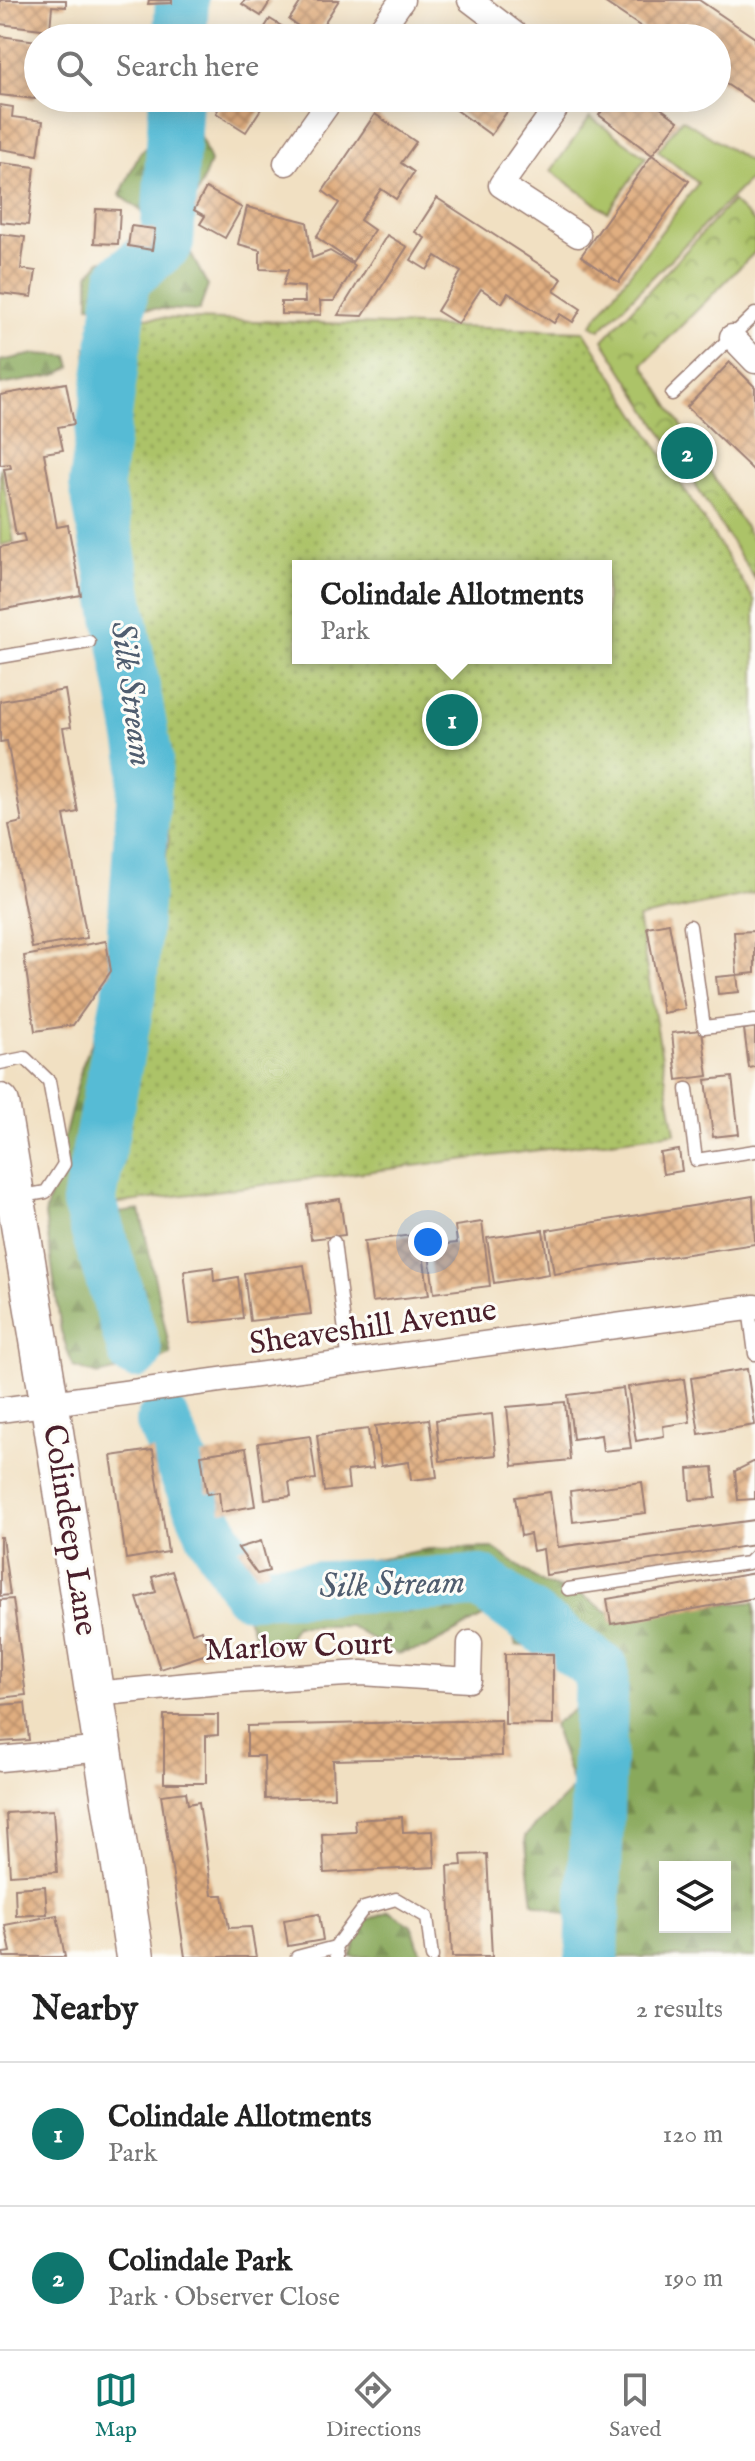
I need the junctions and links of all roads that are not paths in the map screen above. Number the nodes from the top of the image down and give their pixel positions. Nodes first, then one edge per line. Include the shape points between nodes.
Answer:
1 (402, 0) edge
2 (470, 0) edge
3 (385, 24) edge
4 (502, 24) edge
5 (322, 112) edge
6 (553, 112) edge
7 (286, 163) dead end
8 (578, 235) dead end
9 (755, 314) edge
10 (732, 337) junction
11 (755, 361) edge
12 (672, 394) dead end
13 (89, 642) dead end
14 (0, 657) edge
15 (690, 926) dead end
16 (755, 1021) edge
17 (0, 1063) edge
18 (687, 1089) dead end
19 (0, 1103) edge
20 (755, 1151) edge
21 (16, 1197) junction
22 (334, 1242) dead end
23 (752, 1308) edge
24 (755, 1354) edge
25 (349, 1364) junction
26 (49, 1402) junction
27 (0, 1410) edge
28 (755, 1556) edge
29 (568, 1589) dead end
30 (470, 1643) dead end
31 (94, 1694) junction
32 (103, 1749) junction
33 (0, 1759) edge
34 (336, 1952) edge
35 (135, 1957) edge
36 (297, 1957) edge
37 (432, 1957) edge

1 - 3 street
2 - 4 street
5 - 7 street
6 - 8 street via 501,185
9 - 10 lane
10 - 11 street
10 - 12 lane
13 - 14 lane
15 - 16 lane via 704,1027
17 - 21 lane via 25,1058 49,1081 64,1164 46,1192
18 - 20 lane via 696,1160
19 - 21 main road, Colindeep Lane
21 - 26 main road, Colindeep Lane
22 - 25 lane
23 - 24 lane
23 - 25 street, Sheaveshill Avenue
25 - 26 street, Sheaveshill Avenue
26 - 27 street, Sheaveshill Avenue
26 - 31 main road, Colindeep Lane
28 - 29 lane via 748,1563
30 - 31 street, Marlow Court via 469,1680 362,1673
31 - 32 main road, Colindeep Lane
32 - 33 street
32 - 35 main road, Colindeep Lane
34 - 36 lane
34 - 37 lane via 364,1908 396,1899 427,1917

